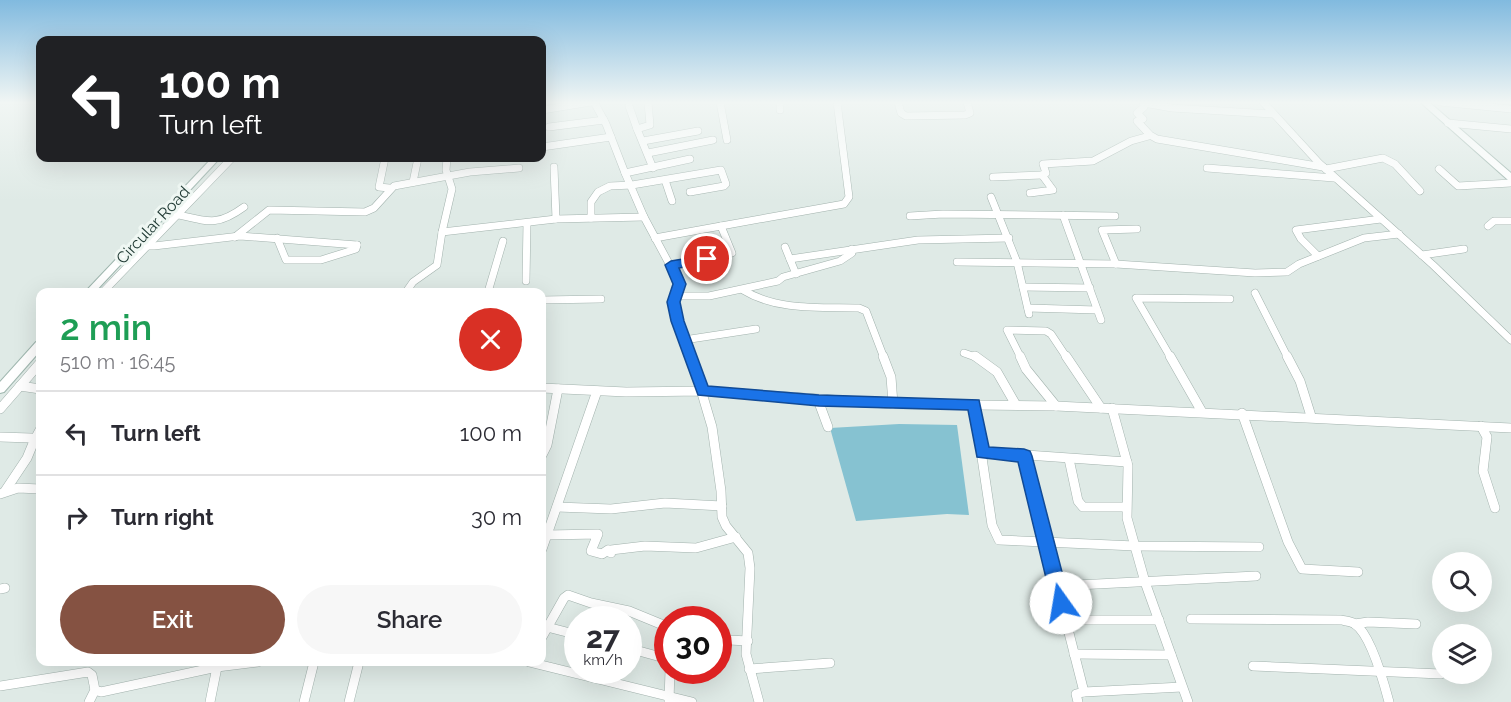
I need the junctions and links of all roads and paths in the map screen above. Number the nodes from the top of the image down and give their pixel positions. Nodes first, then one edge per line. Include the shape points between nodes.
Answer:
1 (640, 135) edge
2 (677, 135) edge
3 (726, 135) edge
4 (841, 135) edge
5 (1290, 135) edge
6 (1461, 135) edge
7 (1149, 136) joint
8 (611, 137) joint
9 (713, 140) dead end
10 (727, 140) dead end
11 (643, 141) junction
12 (546, 146) edge
13 (648, 153) junction
14 (690, 159) dead end
15 (213, 162) edge
16 (228, 162) edge
17 (384, 162) edge
18 (417, 162) edge
19 (448, 162) edge
20 (554, 167) dead end
21 (519, 168) dead end
22 (653, 168) junction
23 (1207, 168) dead end
24 (1324, 168) junction
25 (1439, 168) dead end
26 (625, 173) junction
27 (448, 175) junction
28 (1042, 175) junction
29 (993, 177) dead end
30 (1335, 178) junction
31 (665, 180) junction
32 (1511, 181) edge
33 (413, 182) junction
34 (632, 185) junction
35 (389, 188) junction
36 (1420, 191) dead end
37 (690, 192) dead end
38 (1030, 193) dead end
39 (991, 197) dead end
40 (672, 201) dead end
41 (244, 207) dead end
42 (999, 214) junction
43 (179, 215) junction
44 (1063, 215) junction
45 (910, 216) dead end
46 (1115, 216) dead end
47 (644, 217) junction
48 (591, 218) junction
49 (556, 219) junction
50 (1381, 219) junction
51 (1511, 221) edge
52 (527, 223) junction
53 (721, 226) junction
54 (1488, 226) dead end
55 (1137, 229) dead end
56 (442, 232) junction
57 (1399, 234) junction
58 (235, 237) junction
59 (655, 237) junction
60 (277, 238) junction
61 (1009, 238) junction
62 (503, 241) dead end
63 (140, 246) junction
64 (785, 247) dead end
65 (852, 249) junction
66 (1464, 249) dead end
67 (1422, 255) junction
68 (1318, 256) junction
69 (790, 259) junction
70 (957, 262) dead end
71 (1017, 262) junction
72 (1116, 264) junction
73 (671, 265) junction
74 (1081, 265) junction
75 (796, 274) junction
76 (526, 281) dead end
77 (1023, 287) junction
78 (94, 288) edge
79 (106, 288) edge
80 (409, 288) edge
81 (489, 288) edge
82 (1090, 288) junction
83 (742, 290) junction
84 (1255, 293) dead end
85 (676, 296) junction
86 (602, 299) dead end
87 (1230, 299) dead end
88 (546, 300) edge
89 (1097, 310) junction
90 (1101, 320) dead end
91 (756, 329) dead end
92 (684, 340) junction
93 (1511, 340) edge
94 (36, 349) edge
95 (964, 353) dead end
96 (36, 368) edge
97 (20, 386) junction
98 (36, 388) edge
99 (546, 388) edge
100 (558, 388) junction
101 (0, 389) edge
102 (597, 391) junction
103 (703, 391) junction
104 (819, 400) junction
105 (892, 404) junction
106 (974, 405) junction
107 (1016, 405) junction
108 (1056, 406) junction
109 (1101, 408) junction
110 (1112, 408) junction
111 (0, 409) edge
112 (1202, 412) junction
113 (1242, 413) junction
114 (1311, 416) junction
115 (1481, 426) junction
116 (828, 427) dead end
117 (1511, 428) edge
118 (0, 437) edge
119 (36, 437) edge
120 (34, 441) junction
121 (546, 447) edge
122 (983, 453) junction
123 (1024, 456) junction
124 (1069, 459) junction
125 (1127, 462) junction
126 (36, 489) edge
127 (2, 493) edge
128 (722, 506) junction
129 (557, 507) junction
130 (1125, 507) junction
131 (1495, 508) dead end
132 (547, 536) joint
133 (736, 537) junction
134 (1046, 542) junction
135 (1135, 546) junction
136 (1259, 546) dead end
137 (1358, 572) dead end
138 (1256, 576) dead end
139 (1145, 582) junction
140 (1057, 586) junction
141 (1191, 619) dead end
142 (1065, 620) junction
143 (1159, 620) junction
144 (654, 621) edge
145 (1355, 624) junction
146 (1416, 624) dead end
147 (547, 627) joint
148 (564, 631) edge
149 (732, 640) edge
150 (748, 641) junction
151 (1074, 654) junction
152 (1171, 655) junction
153 (830, 663) dead end
154 (225, 666) edge
155 (313, 666) edge
156 (358, 666) edge
157 (544, 666) edge
158 (1253, 666) dead end
159 (217, 667) junction
160 (749, 669) junction
161 (1379, 670) junction
162 (1432, 673) edge
163 (670, 684) edge
164 (0, 686) edge
165 (1182, 687) junction
166 (95, 690) junction
167 (1081, 697) edge
168 (669, 699) edge
169 (88, 702) edge
170 (210, 702) edge
171 (304, 702) edge
172 (350, 702) edge
173 (692, 702) edge
174 (759, 702) edge
175 (1188, 702) edge
176 (1389, 702) edge

1 - 11 street
2 - 11 street
3 - 10 street
4 - 53 street via 849,197 844,204
5 - 24 street
6 - 32 main road
7 - 24 street
7 - 28 street via 1093,161 1043,164 1046,173
8 - 12 street
8 - 26 street
9 - 13 street
11 - 13 street
13 - 22 street
14 - 22 street
15 - 63 main road, Circular Road
16 - 43 street
17 - 35 street via 379,187
18 - 33 street
19 - 27 street
20 - 49 street
21 - 27 street
22 - 26 street
23 - 30 street
24 - 30 street
24 - 36 street via 1383,158 1395,164
25 - 32 street via 1458,186
26 - 34 street
27 - 33 street
27 - 56 street via 452,189
28 - 29 street
28 - 38 street via 1053,190
30 - 50 street
31 - 34 street
31 - 37 street via 720,170 724,186
31 - 40 street
33 - 35 street
34 - 47 street
34 - 48 street via 610,186 598,192 591,202
35 - 58 street via 370,211 269,210
39 - 42 street
41 - 43 street via 228,221
42 - 44 street
42 - 45 street
42 - 61 street
43 - 63 street
44 - 46 street
44 - 74 street
47 - 48 street
47 - 59 street
48 - 49 street
49 - 52 street
50 - 57 street
50 - 68 street via 1296,230
51 - 54 street via 1494,221
52 - 56 street
52 - 76 street
53 - 59 street
53 - 73 street via 732,253
55 - 72 street via 1102,230
56 - 80 street via 437,264
57 - 67 street
57 - 68 street via 1364,238
58 - 60 street
58 - 63 street
59 - 73 street
60 - 60 street via 357,245 358,246 321,260 286,260
61 - 65 street via 952,238
61 - 71 street
62 - 81 street
63 - 78 main road, Circular Road
63 - 79 street
64 - 69 street
65 - 69 street
65 - 75 street via 840,261
66 - 67 street
67 - 93 street
68 - 72 street via 1287,272 1276,273
69 - 75 street
70 - 71 street
71 - 74 street
71 - 77 street
72 - 74 street
73 - 85 street via 680,284
74 - 82 street
75 - 83 street
77 - 82 street
77 - 89 street via 1029,311
82 - 89 street
83 - 85 street
83 - 105 street via 777,304 866,311 891,377
84 - 114 street via 1300,381
85 - 92 street via 674,302
86 - 88 street
87 - 112 street via 1136,298
89 - 90 street
91 - 92 street
92 - 103 street
94 - 101 main road
95 - 107 street via 995,368
96 - 97 street
97 - 98 street
97 - 111 street
99 - 100 street
100 - 102 street
100 - 121 street
102 - 103 street
102 - 129 street
103 - 104 street
103 - 128 street via 712,427
104 - 105 street
104 - 116 street
105 - 106 street
106 - 107 street
106 - 122 street
107 - 108 street
108 - 109 street
108 - 109 street via 1026,369 1007,330 1051,334
109 - 110 street
110 - 112 street
110 - 125 street
112 - 113 street
113 - 114 street
113 - 137 street via 1288,542 1302,569
114 - 115 street
115 - 117 street
115 - 131 street via 1487,437 1483,471
118 - 120 street
119 - 120 street
120 - 127 street
122 - 123 street
122 - 134 street via 992,525 999,540
123 - 124 street
123 - 134 street
124 - 125 street
124 - 130 street via 1074,490 1083,507
125 - 130 street
126 - 127 street via 18,488
128 - 129 street via 665,503 611,510
128 - 133 street via 726,526
129 - 132 street
130 - 135 street
132 - 133 street via 598,534 591,551 602,554 645,546 696,548
133 - 150 street via 748,553 750,568
134 - 135 street
134 - 140 street
135 - 136 street
135 - 139 street
138 - 139 street
139 - 140 street
139 - 143 street
140 - 142 street
141 - 145 street via 1341,620
142 - 143 street
142 - 151 street
143 - 152 street
144 - 147 street via 568,595
145 - 146 street
145 - 161 street
147 - 148 street
149 - 150 street
150 - 160 street
151 - 152 street
151 - 167 street
152 - 165 street
153 - 160 street
154 - 159 street
155 - 171 street
156 - 172 street
157 - 168 street
158 - 161 street
159 - 166 street via 101,692
159 - 170 street
160 - 174 street
161 - 162 street
161 - 176 street
163 - 168 street
164 - 166 street via 88,672
165 - 167 street
165 - 175 street
166 - 169 street
168 - 173 street

